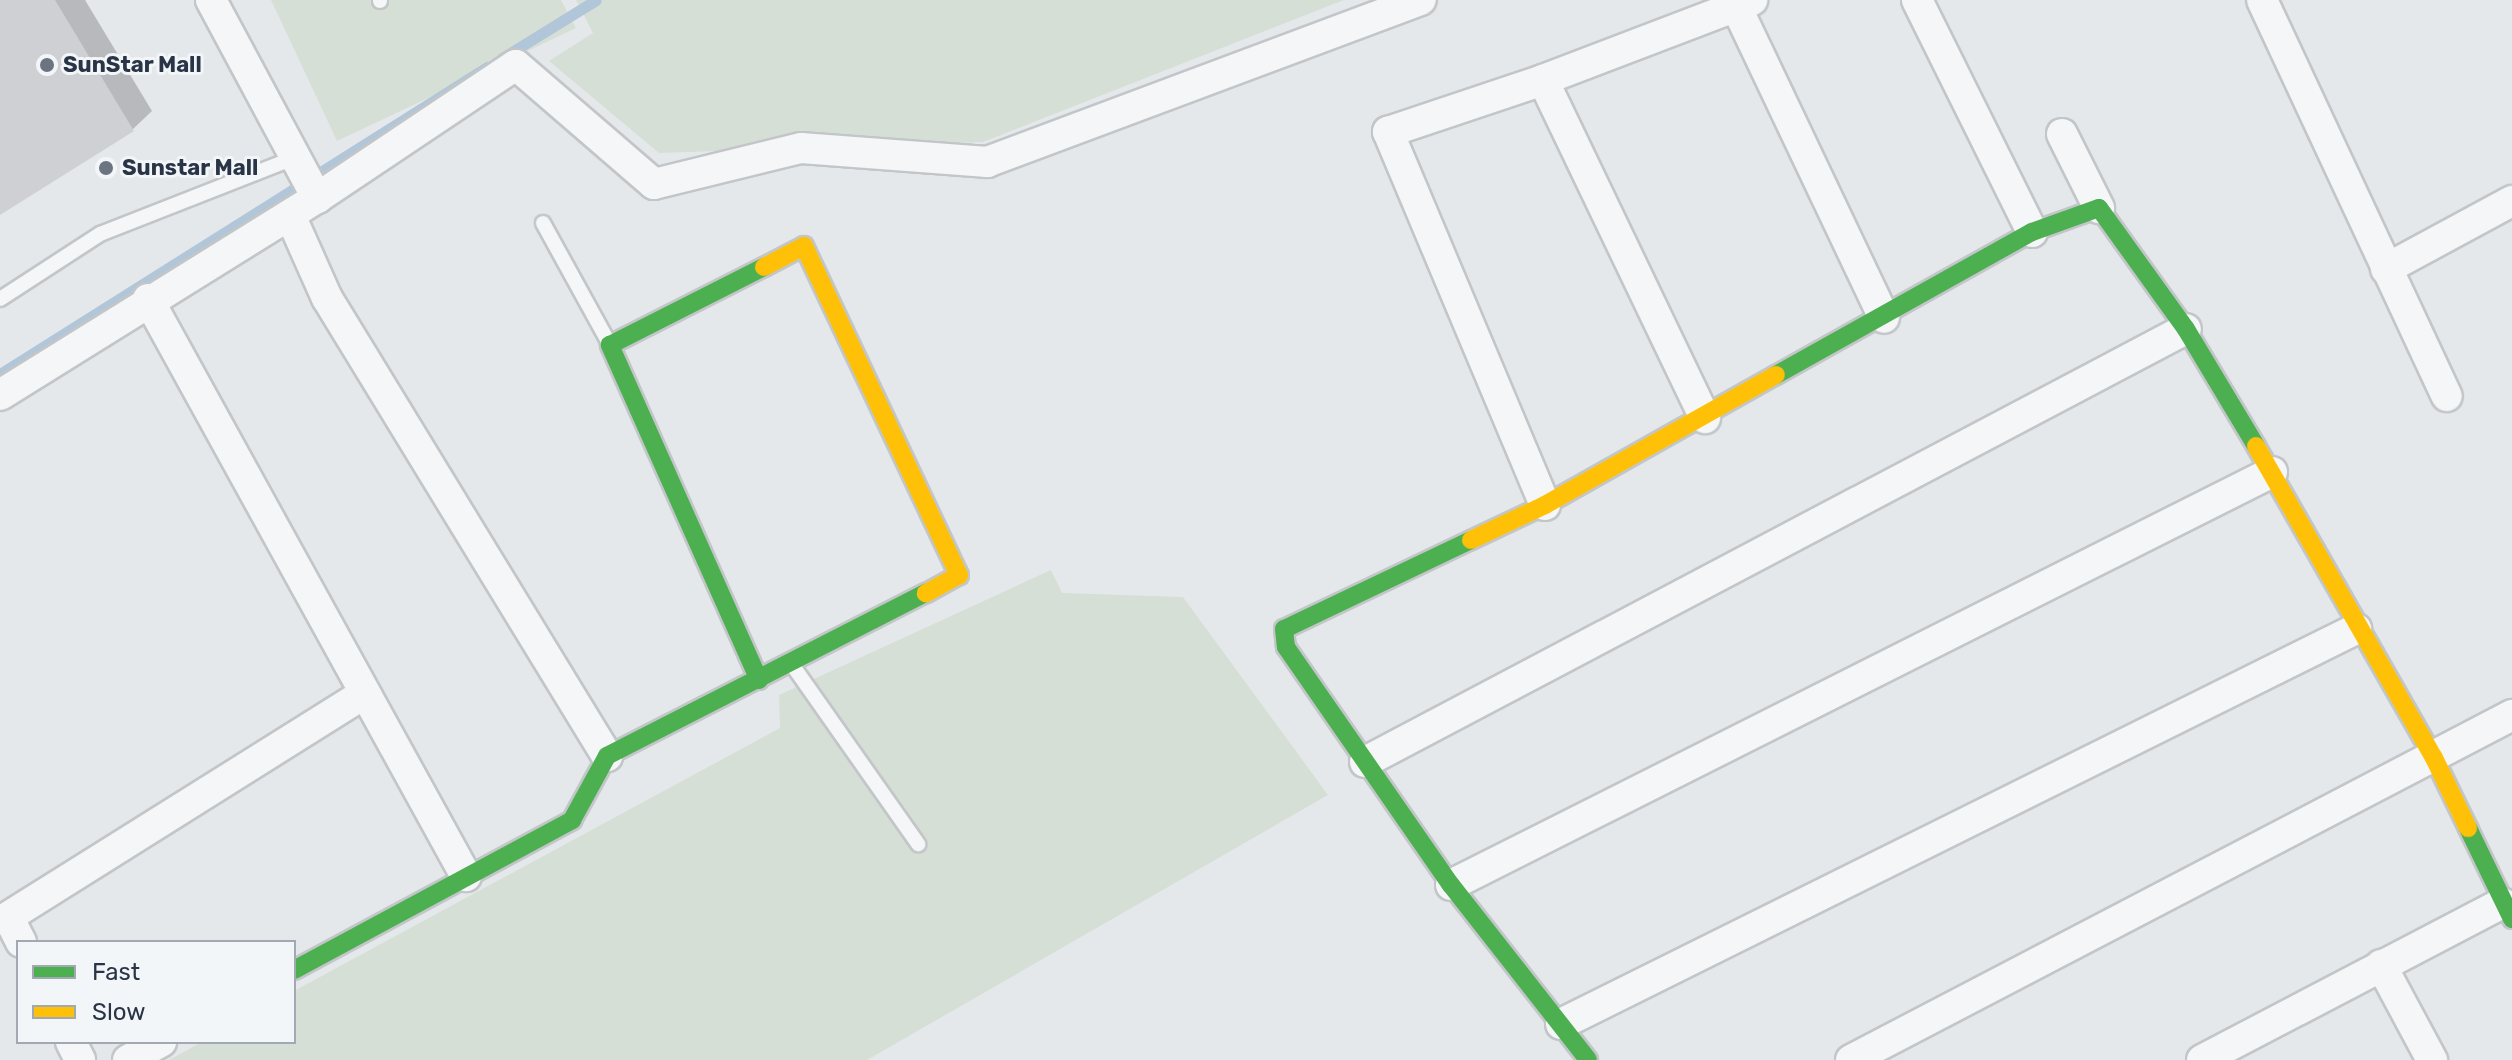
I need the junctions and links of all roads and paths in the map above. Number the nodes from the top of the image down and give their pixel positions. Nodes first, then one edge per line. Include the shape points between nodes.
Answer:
1 (211, 0) edge
2 (1421, 0) edge
3 (1917, 0) edge
4 (2262, 0) edge
5 (1744, 3) edge
6 (1543, 80) junction
7 (2062, 134) dead end
8 (296, 157) junction
9 (317, 198) junction
10 (2512, 201) edge
11 (2099, 208) junction
12 (290, 215) junction
13 (543, 223) dead end
14 (2032, 232) junction
15 (2386, 269) junction
16 (0, 299) edge
17 (148, 299) junction
18 (1884, 318) junction
19 (2186, 329) junction
20 (610, 345) junction
21 (0, 395) edge
22 (2447, 396) dead end
23 (1705, 418) junction
24 (2272, 472) junction
25 (1545, 505) junction
26 (2356, 629) junction
27 (791, 663) junction
28 (759, 680) junction
29 (363, 694) junction
30 (2512, 715) edge
31 (607, 756) junction
32 (2434, 758) junction
33 (1365, 762) junction
34 (918, 844) dead end
35 (466, 876) junction
36 (1451, 885) junction
37 (2507, 911) edge
38 (20, 940) edge
39 (2381, 965) junction
40 (296, 969) edge
41 (1561, 1024) junction
42 (157, 1044) edge
43 (2236, 1052) edge
44 (128, 1060) edge
45 (1588, 1060) edge
46 (1851, 1060) edge
47 (2202, 1060) edge
48 (2432, 1060) edge

1 - 8 street
2 - 9 street via 987,162 801,148 654,184 516,65
3 - 14 street
4 - 15 street
5 - 6 street
5 - 18 street
6 - 23 street
6 - 25 street via 1388,132
7 - 11 street
8 - 9 street
8 - 16 lane via 100,234
9 - 12 street
10 - 15 street
11 - 14 street
11 - 19 street
12 - 17 street
12 - 31 street via 327,298
13 - 20 lane
14 - 18 street
15 - 22 street
17 - 21 street
17 - 29 street
18 - 23 street
19 - 24 street
19 - 33 street
20 - 27 street via 804,246 959,575
20 - 28 street
23 - 25 street
24 - 26 street
24 - 36 street
25 - 33 street via 1284,629 1286,647
26 - 32 street
26 - 41 street
27 - 28 street
27 - 34 lane
28 - 31 street
29 - 35 street
29 - 38 street via 8,917
30 - 32 street
31 - 35 street via 572,820
32 - 37 street
32 - 46 street
33 - 36 street
35 - 40 street
36 - 41 street
37 - 39 street
39 - 43 street
39 - 48 street
41 - 45 street
42 - 44 street
43 - 47 street

